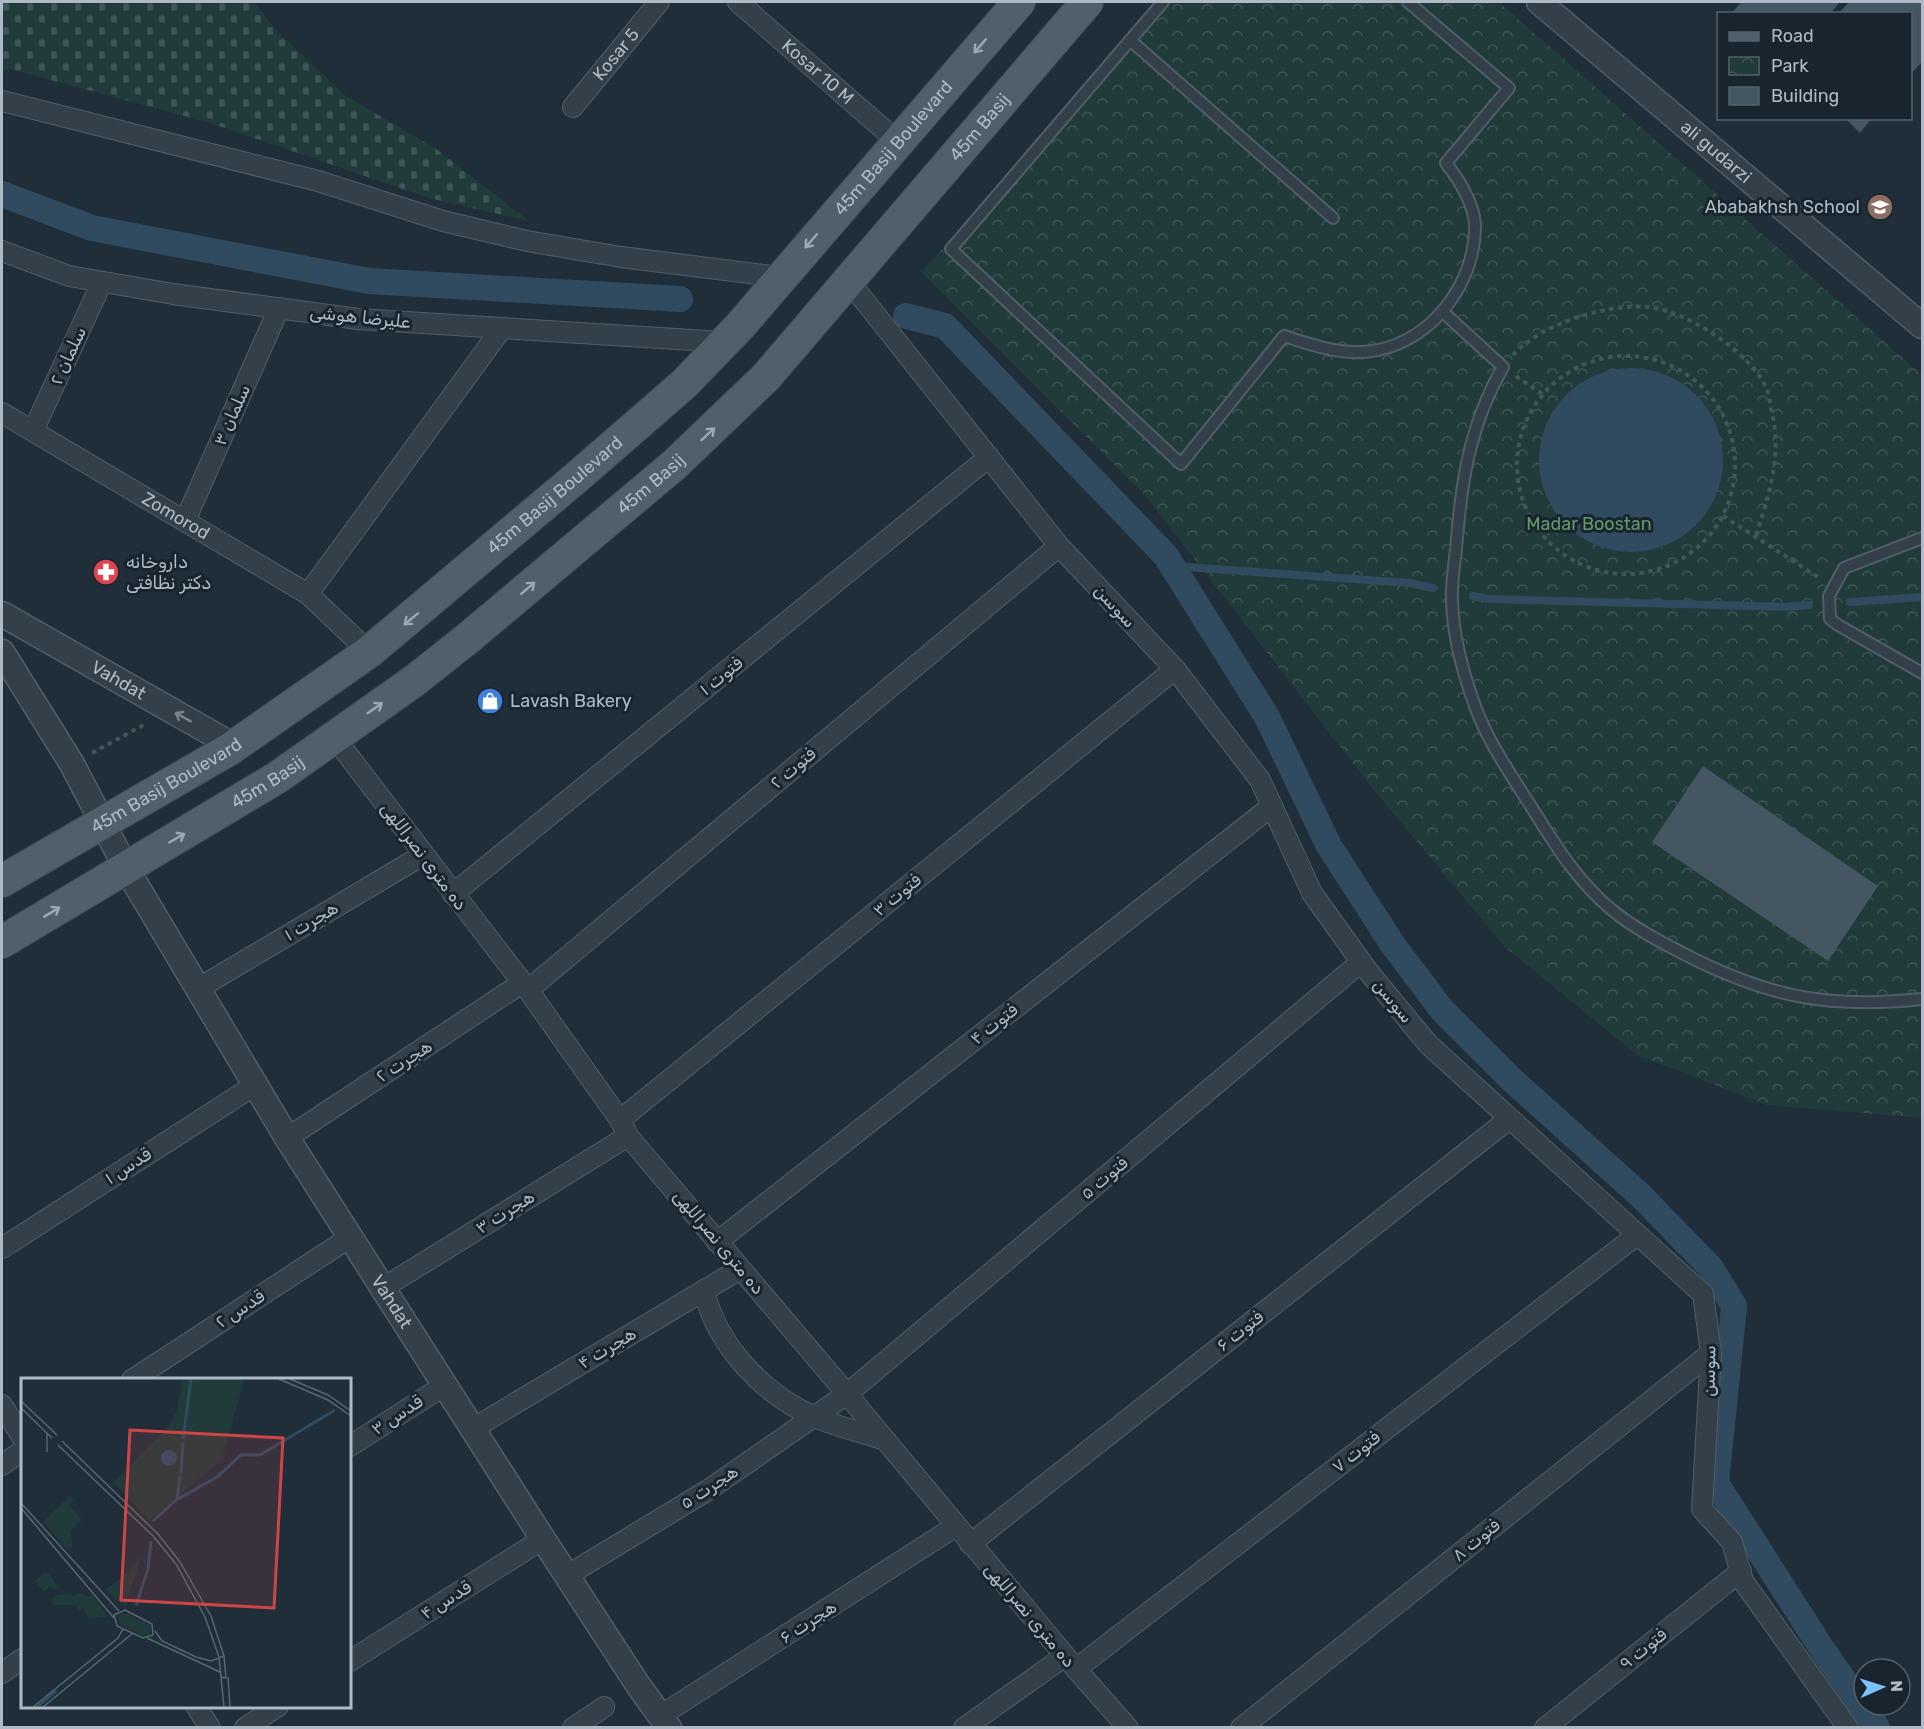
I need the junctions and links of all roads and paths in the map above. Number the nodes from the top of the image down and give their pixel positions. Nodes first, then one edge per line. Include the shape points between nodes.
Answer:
1 (659, 2) edge
2 (738, 2) edge
3 (1019, 2) edge
4 (1087, 2) edge
5 (1163, 2) edge
6 (1408, 2) edge
7 (1539, 2) edge
8 (1130, 40) junction
9 (2, 101) edge
10 (573, 107) dead end
11 (898, 141) junction
12 (1333, 218) dead end
13 (2, 251) edge
14 (780, 277) junction
15 (848, 280) junction
16 (102, 282) junction
17 (279, 308) junction
18 (1443, 312) junction
19 (1923, 326) edge
20 (502, 328) junction
21 (724, 342) junction
22 (1503, 367) junction
23 (1542, 394) junction
24 (2, 413) edge
25 (33, 431) junction
26 (988, 457) junction
27 (1723, 516) junction
28 (185, 521) junction
29 (1755, 538) junction
30 (1923, 538) edge
31 (1059, 546) junction
32 (1832, 586) junction
33 (308, 594) junction
34 (437, 597) junction
35 (2, 614) edge
36 (467, 639) junction
37 (2, 652) edge
38 (369, 652) junction
39 (1175, 669) junction
40 (1923, 673) edge
41 (171, 710) junction
42 (334, 737) junction
43 (234, 746) junction
44 (72, 764) junction
45 (1272, 806) junction
46 (103, 823) junction
47 (423, 855) junction
48 (126, 868) junction
49 (2, 881) edge
50 (453, 894) junction
51 (2, 942) edge
52 (1361, 962) junction
53 (525, 987) junction
54 (199, 988) junction
55 (1923, 999) edge
56 (255, 1085) junction
57 (1509, 1119) junction
58 (624, 1128) junction
59 (287, 1138) junction
60 (1637, 1235) junction
61 (349, 1238) junction
62 (717, 1242) junction
63 (2, 1248) edge
64 (740, 1269) junction
65 (383, 1288) junction
66 (704, 1290) junction
67 (1711, 1353) junction
68 (135, 1378) edge
69 (445, 1384) junction
70 (848, 1394) junction
71 (2, 1405) edge
72 (814, 1417) junction
73 (474, 1428) junction
74 (21, 1435) edge
75 (885, 1440) junction
76 (351, 1445) edge
77 (21, 1452) edge
78 (2, 1465) edge
79 (956, 1526) junction
80 (543, 1539) junction
81 (970, 1544) junction
82 (1741, 1571) junction
83 (568, 1575) junction
84 (21, 1660) edge
85 (351, 1660) edge
86 (1070, 1663) junction
87 (2, 1672) edge
88 (604, 1707) dead end
89 (197, 1708) edge
90 (276, 1708) edge
91 (664, 1722) edge
92 (210, 1728) edge
93 (245, 1728) edge
94 (573, 1728) edge
95 (964, 1728) edge
96 (1128, 1728) edge
97 (1241, 1728) edge
98 (1545, 1728) edge
99 (1848, 1728) edge

1 - 10 street, Kosar 5
2 - 11 street, Kosar 10 M
3 -> 11 main road, 45m Basij Boulevard
4 - 15 main road, 45m Basij
5 - 8 lane
6 - 18 lane via 1509,88 1446,163 1467,198 1475,223 1473,250 1461,284
7 - 19 street, ali gudarzi
8 - 12 lane
8 - 18 lane via 951,249 1181,464 1284,336 1343,352 1379,350 1428,326
9 - 14 street via 318,180 443,221 527,241
11 -> 14 main road, 45m Basij Boulevard
13 - 16 street, علیرضا هوشی via 69,276
14 - 21 main road, 45m Basij Boulevard
15 - 26 street, سوسن
36 -> 15 main road, 45m Basij via 730,414
16 - 17 street, علیرضا هوشی
16 - 25 street, سلمان ۲
17 - 20 street, علیرضا هوشی via 358,319
17 - 28 street, سلمان ۳
18 - 22 lane
20 - 21 street, علیرضا هوشی
20 - 33 street
21 - 34 main road, 45m Basij Boulevard via 684,384
22 - 23 path
22 - 29 path via 1520,348 1559,324 1606,309 1649,307 1696,323 1727,341 1766,386 1774,418 1778,451
22 - 55 lane via 1485,398 1466,458 1452,601 1459,654 1475,708 1498,755 1554,843 1580,880 1613,910 1654,939 1749,985 1794,997 1847,1002
23 - 27 path via 1569,371 1601,357 1636,355 1670,363 1700,383 1722,410 1734,443 1735,481
23 - 27 path via 1524,425 1517,459 1521,494 1536,526 1562,553 1595,570 1632,574 1668,566 1700,546
24 - 25 street, Zomorod
25 - 28 street, Zomorod
26 - 31 street, سوسن
26 - 50 street, فتوت ۱
27 - 29 path
28 - 33 street, Zomorod
29 - 32 path
30 - 32 lane via 1844,568
31 - 39 street, سوسن
31 - 53 street, فتوت ۲
32 - 40 lane via 1830,619
33 - 38 street, Zomorod
34 - 36 main road
34 -> 38 main road, 45m Basij Boulevard
35 - 41 street, Vahdat
42 -> 36 main road, 45m Basij
37 - 44 street
38 - 43 main road, 45m Basij Boulevard
39 - 45 street, سوسن via 1260,780
39 - 58 street, فتوت ۳
43 -> 41 street, Vahdat
41 - 44 path
42 - 47 street, ده متری نصراللهی
48 -> 42 main road, 45m Basij via 257,790
43 - 46 main road, 45m Basij Boulevard
44 - 46 street
45 - 52 street, سوسن via 1312,892
45 - 62 street, فتوت ۴
46 - 48 street, Vahdat
46 - 49 main road, 45m Basij Boulevard
47 - 50 street, ده متری نصراللهی
47 - 54 street, هجرت ۱
51 -> 48 main road
48 - 54 street, Vahdat
50 - 53 street, ده متری نصراللهی
52 - 57 street, سوسن via 1428,1044
52 - 70 street, فتوت ۵
53 - 58 street, ده متری نصراللهی
53 - 59 street, هجرت ۲
54 - 56 street, Vahdat
56 - 59 street, Vahdat
56 - 63 street, قدس ۱
57 - 60 street, سوسن
57 - 81 street, فتوت ۶
58 - 62 street, ده متری نصراللهی
58 - 65 street, هجرت ۳
59 - 61 street, Vahdat
60 - 67 street, سوسن via 1703,1294
60 - 86 street, فتوت ۷
61 - 65 street, Vahdat
61 - 68 street, قدس ۲
62 - 64 street, ده متری نصراللهی
64 - 66 street, هجرت ۴
64 - 70 street, ده متری نصراللهی
65 - 69 street, Vahdat
66 - 72 street via 724,1340 756,1378
66 - 73 street, هجرت ۴
67 - 82 street, سوسن via 1702,1509 1732,1542
67 - 97 street, فتوت ۸
69 - 73 street, Vahdat
69 - 76 street, قدس ۳
70 - 72 street, هجرت ۵
70 - 75 street, ده متری نصراللهی
71 - 74 street
72 - 75 street
72 - 83 street, هجرت ۵ via 708,1490
73 - 80 street, Vahdat
75 - 79 street, ده متری نصراللهی
77 - 78 street
79 - 81 street, ده متری نصراللهی
79 - 91 street, هجرت ۶
80 - 83 street, Vahdat
80 - 85 street, قدس ۴
81 - 86 street, ده متری نصراللهی
82 - 98 street, فتوت ۹
82 - 99 street, سوسن via 1743,1581
83 - 91 street, Vahdat
84 - 87 street
86 - 95 street, فتوت ۷
86 - 96 street, ده متری نصراللهی
88 - 94 street
89 - 92 street
90 - 93 street

